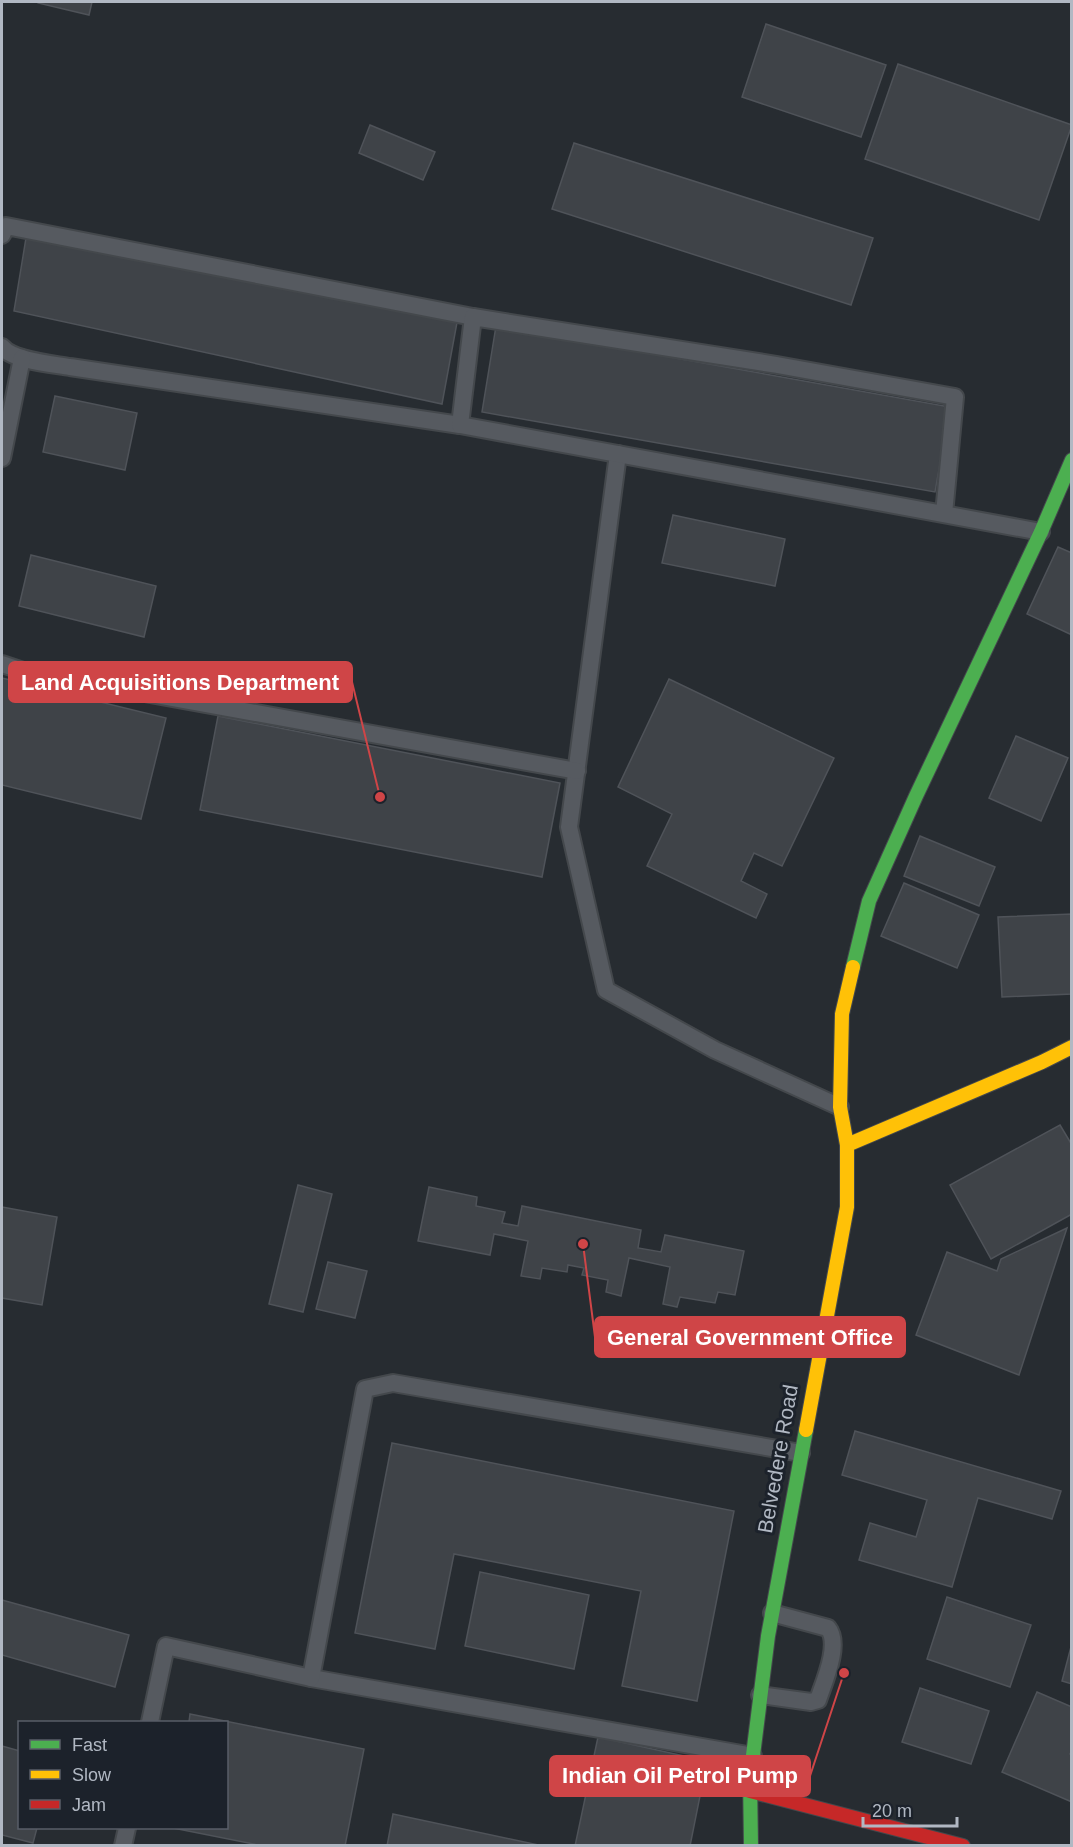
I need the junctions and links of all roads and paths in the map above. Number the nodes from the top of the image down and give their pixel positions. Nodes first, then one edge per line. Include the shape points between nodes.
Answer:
1 (2, 235) edge
2 (473, 317) junction
3 (2, 348) edge
4 (22, 358) junction
5 (460, 425) junction
6 (618, 454) junction
7 (2, 458) edge
8 (1071, 460) edge
9 (944, 514) junction
10 (1041, 532) junction
11 (2, 664) edge
12 (577, 771) junction
13 (1071, 1047) edge
14 (840, 1107) junction
15 (848, 1145) junction
16 (801, 1454) junction
17 (771, 1613) junction
18 (311, 1678) junction
19 (760, 1695) junction
20 (150, 1721) edge
21 (753, 1756) junction
22 (750, 1791) junction
23 (127, 1829) edge
24 (123, 1845) edge
25 (751, 1845) edge
26 (963, 1845) edge

1 - 2 lane via 6,225
2 - 5 lane
2 - 9 lane via 954,397
3 - 4 lane
4 - 5 lane
4 - 7 lane
5 - 6 lane
6 - 9 lane
6 - 12 lane
8 - 10 main road, Belvedere Road
9 - 10 lane
10 - 14 main road, Belvedere Road via 869,901 842,1014
11 - 12 lane via 23,671
12 - 14 lane via 569,827 606,990 715,1050
13 - 15 main road
14 - 15 main road, Belvedere Road
15 - 16 main road, Belvedere Road via 847,1207
16 - 17 main road, Belvedere Road
16 - 18 lane via 393,1383 365,1389
17 - 19 main road, Belvedere Road
17 - 19 lane via 828,1628 834,1642 818,1700
18 - 20 lane via 166,1646
18 - 21 lane
19 - 21 main road, Belvedere Road
21 - 22 main road, Belvedere Road
22 - 25 main road, Belvedere Road
22 - 26 main road
23 - 24 lane

